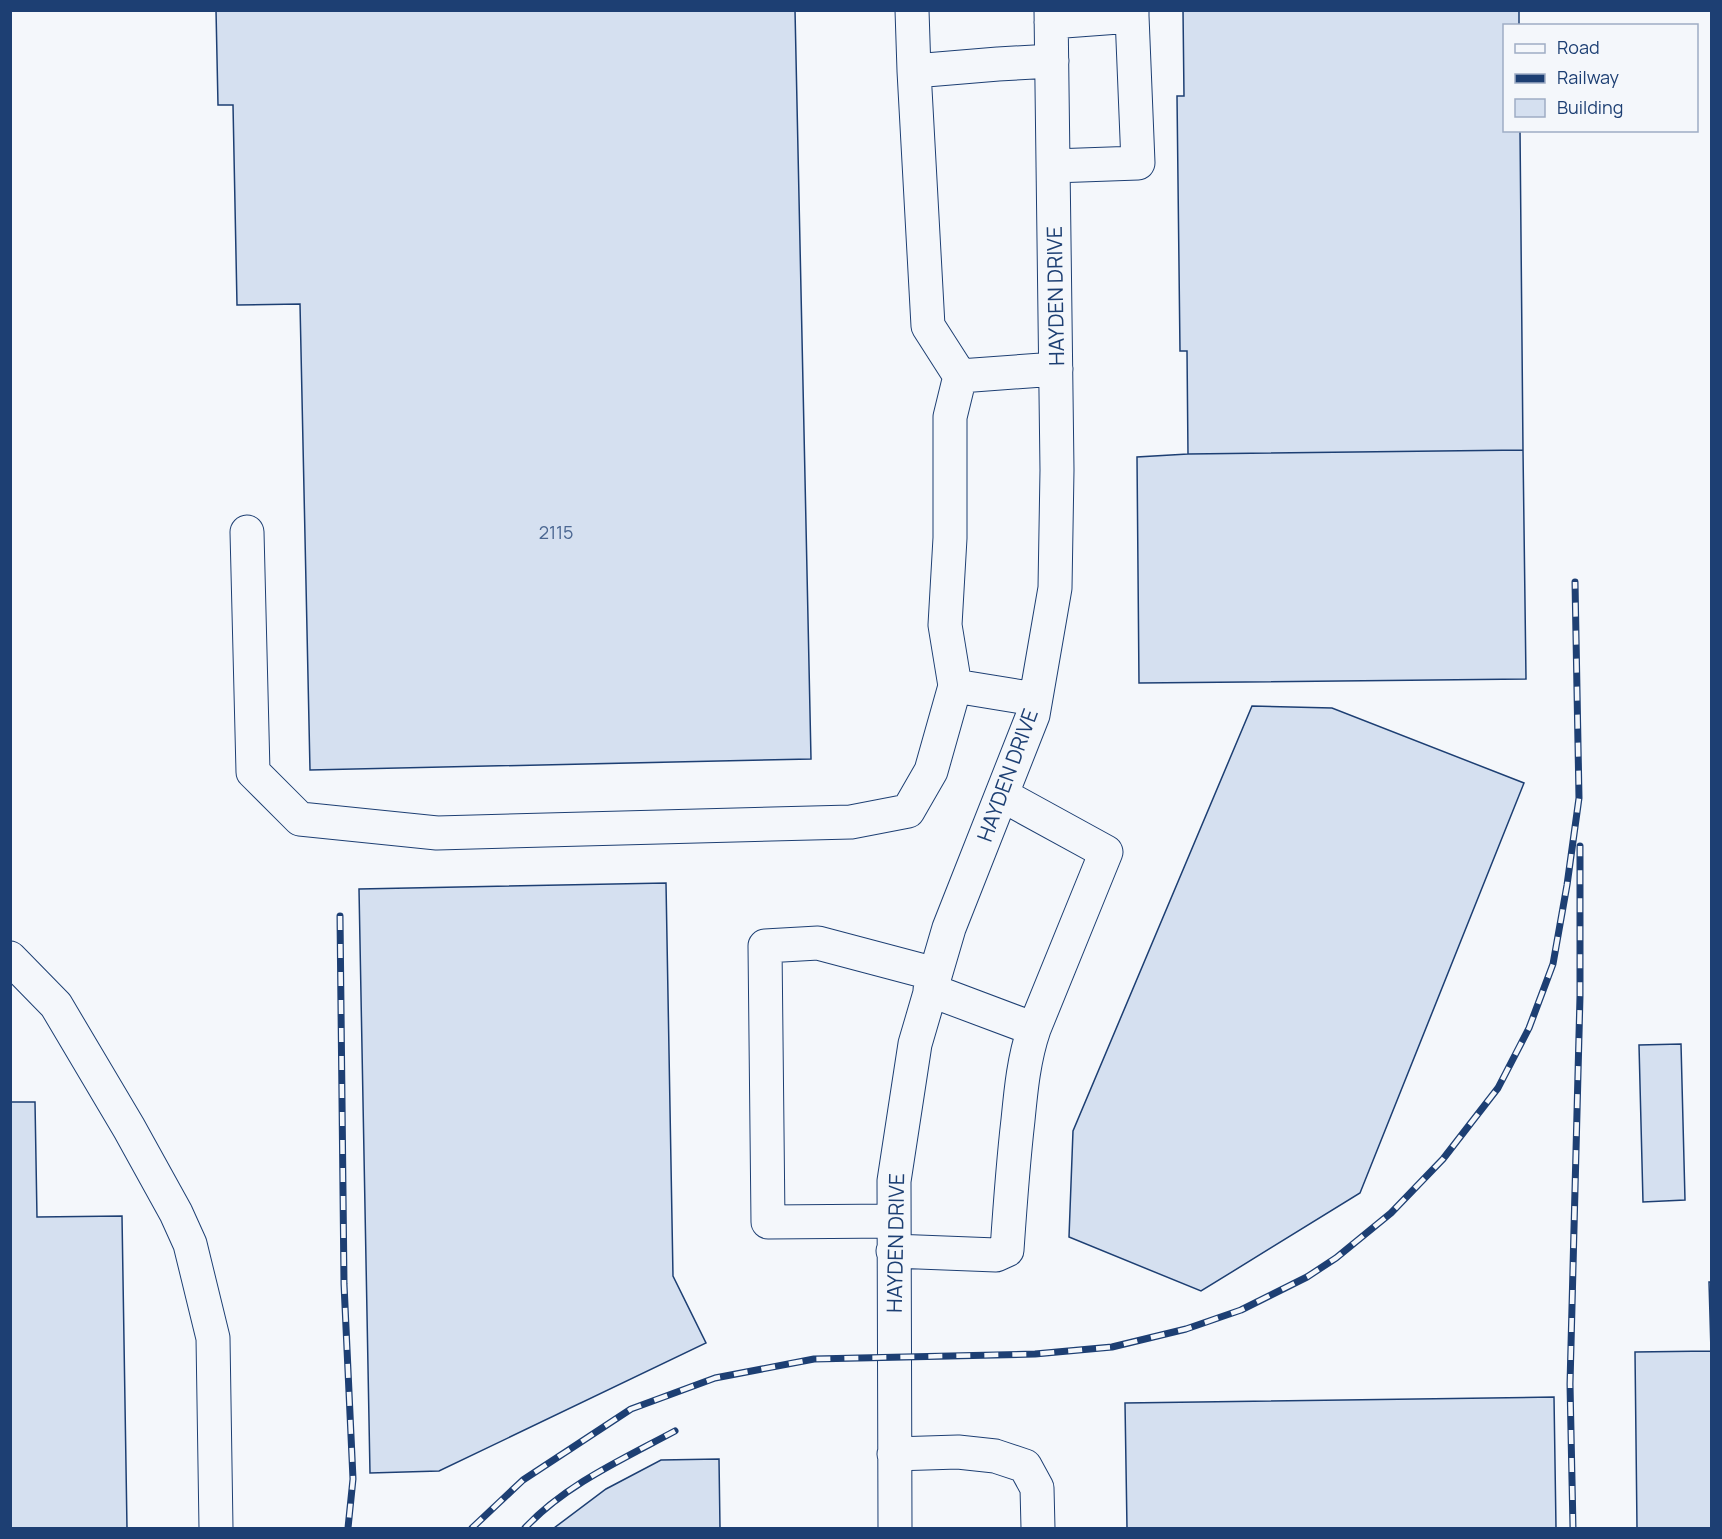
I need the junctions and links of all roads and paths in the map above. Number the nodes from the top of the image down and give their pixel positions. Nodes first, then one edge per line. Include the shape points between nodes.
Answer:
1 (912, 10) edge
2 (1132, 13) edge
3 (1051, 16) edge
4 (1052, 61) junction
5 (914, 71) junction
6 (1053, 166) junction
7 (1056, 369) junction
8 (960, 376) junction
9 (247, 532) dead end
10 (955, 686) junction
11 (1035, 699) junction
12 (1002, 795) junction
13 (10, 958) edge
14 (933, 982) junction
15 (1034, 1029) junction
16 (893, 1236) junction
17 (894, 1454) junction
18 (216, 1528) edge
19 (895, 1528) edge
20 (1038, 1528) edge

1 - 5 street
2 - 3 street
2 - 6 street via 1138,163
3 - 4 street, HAYDEN DRIVE
4 - 5 street
4 - 6 street, HAYDEN DRIVE
5 - 8 street via 928,326
6 - 7 street, HAYDEN DRIVE
7 - 8 street
7 - 11 street, HAYDEN DRIVE via 1055,588
8 - 10 street via 950,417 945,625
9 - 10 street via 253,772 300,819 437,833 851,822 908,811 931,771
10 - 11 street
11 - 12 street, HAYDEN DRIVE via 1033,715
12 - 14 street, HAYDEN DRIVE via 949,928
12 - 15 street via 1106,852
13 - 18 street via 56,1005 73,1032 176,1213 189,1244 213,1338
14 - 15 street
14 - 16 street, HAYDEN DRIVE via 915,1044 894,1181
14 - 16 street via 818,944 765,946 768,1222
15 - 16 street via 1027,1049 1020,1101 1007,1250 996,1255
16 - 17 street, HAYDEN DRIVE
17 - 19 street, HAYDEN DRIVE
17 - 20 street via 958,1452 995,1456 1025,1466 1037,1488

